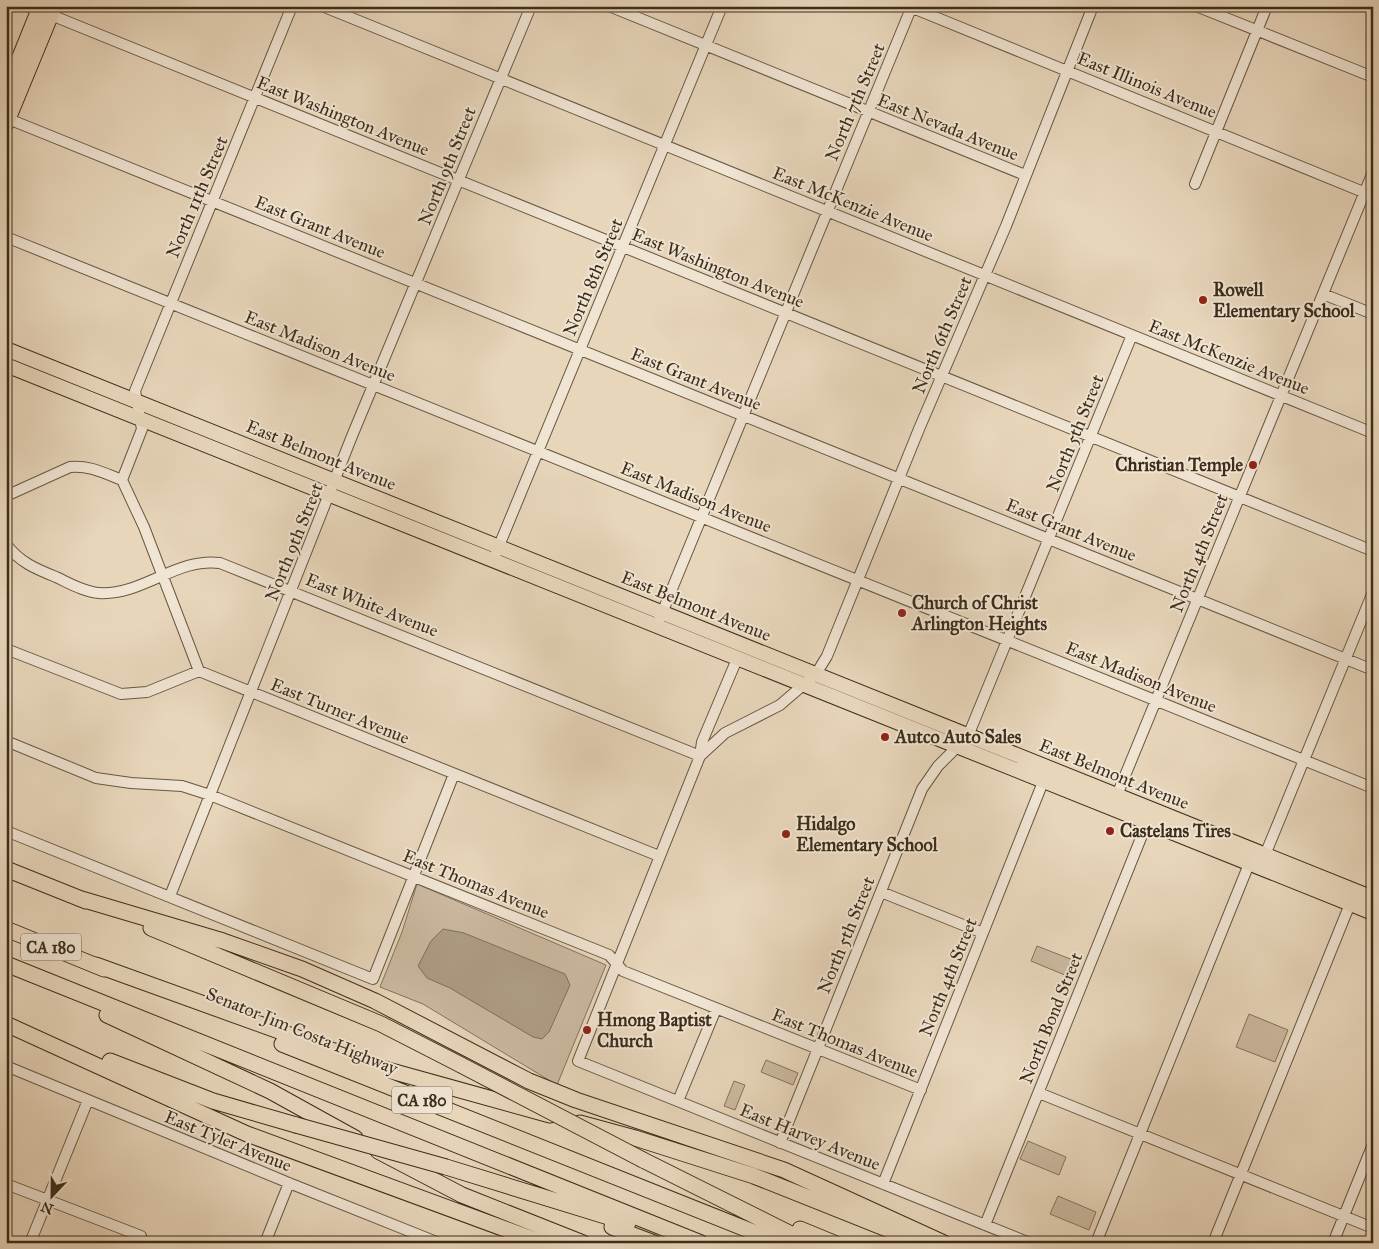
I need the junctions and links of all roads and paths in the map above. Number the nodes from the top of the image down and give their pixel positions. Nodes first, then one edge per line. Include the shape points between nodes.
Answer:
1 (292, 6) edge
2 (322, 6) edge
3 (531, 6) edge
4 (609, 6) edge
5 (722, 6) edge
6 (1093, 6) edge
7 (1196, 6) edge
8 (1267, 6) edge
9 (911, 7) edge
10 (43, 9) edge
11 (1258, 31) junction
12 (706, 45) junction
13 (1068, 70) junction
14 (1373, 78) edge
15 (501, 79) junction
16 (6, 90) edge
17 (256, 98) junction
18 (868, 112) junction
19 (7, 121) edge
20 (1216, 131) junction
21 (664, 145) junction
22 (1373, 172) edge
23 (1025, 175) junction
24 (458, 180) junction
25 (1195, 184) dead end
26 (1369, 194) edge
27 (212, 201) junction
28 (828, 212) junction
29 (6, 237) edge
30 (623, 247) junction
31 (985, 276) junction
32 (416, 284) junction
33 (1323, 294) junction
34 (171, 303) junction
35 (786, 313) junction
36 (1373, 314) edge
37 (1132, 335) junction
38 (6, 349) edge
39 (580, 350) junction
40 (6, 364) edge
41 (943, 377) junction
42 (375, 385) junction
43 (1281, 396) junction
44 (137, 401) junction
45 (743, 416) junction
46 (141, 420) junction
47 (1373, 433) edge
48 (1091, 436) junction
49 (538, 451) junction
50 (899, 478) junction
51 (122, 480) junction
52 (336, 482) junction
53 (330, 495) junction
54 (6, 496) edge
55 (1239, 497) junction
56 (700, 516) junction
57 (1049, 539) junction
58 (6, 544) edge
59 (499, 547) junction
60 (1373, 551) edge
61 (493, 560) junction
62 (162, 576) junction
63 (857, 580) junction
64 (292, 590) junction
65 (1373, 592) edge
66 (1197, 599) junction
67 (662, 613) junction
68 (656, 626) junction
69 (1007, 640) junction
70 (6, 649) edge
71 (737, 659) junction
72 (1346, 659) junction
73 (1373, 670) edge
74 (199, 671) junction
75 (816, 674) junction
76 (803, 685) junction
77 (251, 692) junction
78 (1156, 700) junction
79 (968, 736) junction
80 (6, 741) edge
81 (956, 748) junction
82 (700, 756) junction
83 (1305, 760) junction
84 (454, 774) junction
85 (1044, 782) junction
86 (1373, 788) edge
87 (210, 795) junction
88 (1114, 802) junction
89 (1147, 823) junction
90 (6, 831) edge
91 (1215, 835) junction
92 (1265, 855) junction
93 (659, 856) junction
94 (1249, 864) junction
95 (6, 869) edge
96 (414, 876) junction
97 (881, 892) junction
98 (170, 896) junction
99 (78, 898) junction
100 (1353, 898) junction
101 (1373, 898) edge
102 (1373, 913) edge
103 (6, 929) edge
104 (983, 933) junction
105 (617, 963) junction
106 (96, 965) junction
107 (6, 966) edge
108 (716, 1008) junction
109 (6, 1019) edge
110 (6, 1024) edge
111 (818, 1049) junction
112 (6, 1066) edge
113 (921, 1090) junction
114 (1039, 1093) junction
115 (88, 1100) junction
116 (678, 1101) junction
117 (1140, 1134) junction
118 (780, 1142) junction
119 (1373, 1144) edge
120 (695, 1158) junction
121 (1240, 1174) junction
122 (475, 1175) junction
123 (6, 1184) edge
124 (289, 1184) junction
125 (883, 1184) junction
126 (711, 1194) junction
127 (48, 1200) junction
128 (1344, 1216) junction
129 (985, 1225) junction
130 (1373, 1228) edge
131 (141, 1236) dead end
132 (30, 1243) edge
133 (265, 1243) edge
134 (439, 1243) edge
135 (543, 1243) edge
136 (583, 1243) edge
137 (654, 1243) edge
138 (692, 1243) edge
139 (701, 1243) edge
140 (781, 1243) edge
141 (809, 1243) edge
142 (834, 1243) edge
143 (895, 1243) edge
144 (922, 1243) edge
145 (944, 1243) edge
146 (1030, 1243) edge
147 (1096, 1243) edge
148 (1213, 1243) edge
149 (1333, 1243) edge

1 - 17 street, North 11th Street
2 - 15 street, East McKenzie Avenue
3 - 15 street, North 9th Street
4 - 12 street, East Nevada Avenue
5 - 12 street, North 8th Street
6 - 13 street, North 6th Street
7 - 11 street
8 - 11 street
9 - 13 street, East Illinois Avenue
9 - 18 street, North 7th Street
10 - 16 main road
10 - 17 street, East Washington Avenue
10 - 19 main road
11 - 14 street
11 - 20 street
12 - 18 street, East Nevada Avenue
12 - 21 street, North 8th Street
13 - 20 street, East Illinois Avenue
13 - 23 street, North 6th Street
15 - 21 street, East McKenzie Avenue
15 - 24 street, North 9th Street
17 - 24 street, East Washington Avenue
17 - 27 street, North 11th Street
18 - 23 street, East Nevada Avenue
18 - 28 street, North 7th Street
19 - 27 street, East Grant Avenue
20 - 25 street
20 - 26 street, East Illinois Avenue
21 - 28 street, East McKenzie Avenue
21 - 30 street, North 8th Street
22 - 26 street, North 4th Street
23 - 31 street, North 6th Street
24 - 30 street, East Washington Avenue
24 - 32 street, North 9th Street
26 - 33 street, North 4th Street
27 - 32 street, East Grant Avenue
27 - 34 street, North 11th Street
28 - 31 street, East McKenzie Avenue
28 - 35 street, North 7th Street
29 - 34 street, East Madison Avenue
30 - 35 street, East Washington Avenue
30 - 39 street, North 8th Street
31 - 37 street, East McKenzie Avenue
31 - 41 street, North 6th Street
32 - 39 street, East Grant Avenue
32 - 42 street, North 9th Street
33 - 36 street
33 - 43 street, North 4th Street
34 - 42 street, East Madison Avenue
34 - 44 street, North 11th Street via 135,391
35 - 41 street, East Washington Avenue
35 - 45 street, North 7th Street
37 - 43 street, East McKenzie Avenue
37 - 48 street, North 5th Street
38 - 44 main road, East Belmont Avenue
39 - 45 street, East Grant Avenue
39 - 49 street, North 8th Street
40 - 46 main road, East Belmont Avenue
41 - 48 street, East Washington Avenue
41 - 50 street, North 6th Street
42 - 49 street, East Madison Avenue
42 - 52 street, North 9th Street
43 - 47 street, East McKenzie Avenue
43 - 55 street, North 4th Street
44 - 46 street
44 - 52 main road, East Belmont Avenue
45 - 50 street, East Grant Avenue
45 - 56 street, North 7th Street
46 - 51 street via 142,430
46 - 53 main road, East Belmont Avenue
48 - 55 street, East Washington Avenue
48 - 57 street, North 5th Street
49 - 56 street, East Madison Avenue
49 - 59 street, North 8th Street
50 - 57 street, East Grant Avenue
50 - 63 street, North 6th Street
51 - 54 street via 92,468 70,467
51 - 62 street
52 - 53 street, North 9th Street
52 - 59 main road, East Belmont Avenue
53 - 61 main road, East Belmont Avenue
53 - 64 street, North 9th Street
55 - 60 street, East Washington Avenue
55 - 66 street, North 4th Street
56 - 63 street, East Madison Avenue
56 - 67 street, North 7th Street
57 - 66 street, East Grant Avenue
57 - 69 street, North 5th Street
58 - 62 street, East White Avenue via 31,567 97,593 122,590
59 - 61 street, North 8th Street
59 - 67 main road, East Belmont Avenue
61 - 68 main road, East Belmont Avenue
62 - 64 street, East White Avenue via 187,565 210,561
62 - 74 street
63 - 69 street, East Madison Avenue
63 - 75 street, North 6th Street via 838,632
64 - 77 street, North 9th Street
64 - 82 street, East White Avenue
65 - 72 street
66 - 72 street, East Grant Avenue
66 - 78 street, North 4th Street
67 - 68 street, North 7th Street
67 - 75 main road, East Belmont Avenue
68 - 71 main road, East Belmont Avenue
69 - 78 street, East Madison Avenue
69 - 79 street, North 5th Street
70 - 74 street via 121,694 147,692
71 - 76 main road, East Belmont Avenue
71 - 82 street via 702,742
72 - 73 street, East Grant Avenue
72 - 83 street
74 - 77 street, East Turner Avenue
75 - 76 street
75 - 79 main road, East Belmont Avenue
76 - 81 main road, East Belmont Avenue
76 - 82 street via 774,709 726,733
77 - 84 street, East Turner Avenue
77 - 87 street, North 9th Street
78 - 83 street, East Madison Avenue
78 - 88 street, North 4th Street
79 - 81 street, North 5th Street
79 - 88 main road, East Belmont Avenue
80 - 87 street, East Thomas Avenue via 96,778 182,786
81 - 85 main road, East Belmont Avenue
81 - 97 street, North 5th Street via 922,789
82 - 93 street
83 - 86 street, East Madison Avenue
83 - 92 street
84 - 93 street, East Turner Avenue
84 - 96 street
85 - 88 main road, East Belmont Avenue
85 - 104 street, North 4th Street
87 - 96 street, East Thomas Avenue
87 - 98 street, North 9th Street
88 - 89 main road, East Belmont Avenue
88 - 91 main road, East Belmont Avenue
89 - 91 main road via 1154,818 1185,830
89 - 94 main road, East Belmont Avenue
89 - 114 street, North Bond Street
90 - 98 street
91 - 92 main road, East Belmont Avenue
92 - 100 main road, East Belmont Avenue
93 - 105 street
94 - 100 main road, East Belmont Avenue
94 - 117 street
95 - 99 highway
96 - 98 street via 373,979
96 - 105 street, East Thomas Avenue via 609,955
97 - 104 street
97 - 111 street, North 5th Street
99 - 126 highway, bridge via 381,1024
99 - 145 highway via 216,939 302,969 375,1002 529,1081 784,1170
100 - 101 main road, East Belmont Avenue
100 - 102 main road, East Belmont Avenue
100 - 121 street
103 - 106 highway, Senator Jim Costa Highway / CA 180
104 - 113 street, North 4th Street
105 - 108 street, East Thomas Avenue via 623,971
105 - 116 street, East Harvey Avenue via 578,1061
106 - 120 highway via 384,1069 635,1138
106 - 140 highway, Senator Jim Costa Highway / CA 180 via 331,1064
107 - 136 highway via 270,1091 448,1189
107 - 139 highway, CA 180
108 - 111 street, East Thomas Avenue
108 - 116 street
109 - 122 highway, bridge via 183,1090
110 - 135 highway via 264,1142
111 - 113 street, East Thomas Avenue
111 - 118 street, North 5th Street
112 - 115 street, East Tyler Avenue
113 - 125 street, North 4th Street
114 - 117 street
114 - 129 street, North Bond Street
115 - 124 street, East Tyler Avenue
115 - 127 street
116 - 118 street, East Harvey Avenue
117 - 121 street
117 - 147 street
118 - 125 street, East Harvey Avenue
119 - 128 street
120 - 143 highway via 809,1203
120 - 144 highway via 754,1176
121 - 128 street
121 - 148 street
122 - 137 highway
122 - 138 highway
123 - 127 street
124 - 133 street
124 - 134 street, East Tyler Avenue
125 - 129 street, East Harvey Avenue
126 - 141 highway
126 - 142 highway
127 - 131 street
127 - 132 street
128 - 130 street
128 - 149 street
129 - 146 street, East Harvey Avenue

